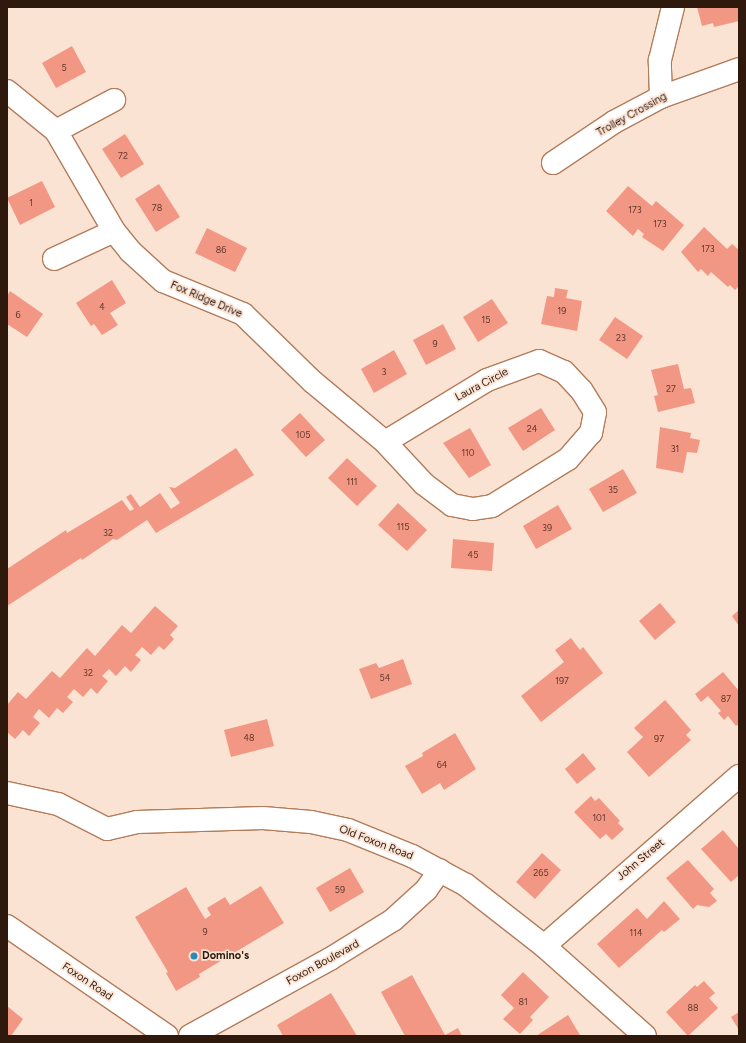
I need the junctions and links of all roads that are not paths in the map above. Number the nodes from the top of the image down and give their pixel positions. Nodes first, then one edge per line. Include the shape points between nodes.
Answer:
1 (673, 7) edge
2 (739, 69) edge
3 (7, 91) edge
4 (661, 97) junction
5 (114, 100) dead end
6 (56, 131) junction
7 (553, 163) dead end
8 (114, 231) junction
9 (54, 259) dead end
10 (385, 442) junction
11 (473, 510) joint
12 (739, 776) edge
13 (7, 793) edge
14 (440, 870) junction
15 (7, 926) edge
16 (544, 946) junction
17 (168, 1036) edge
18 (190, 1036) edge
19 (645, 1036) edge

1 - 4 street via 660,60
2 - 4 street, Trolley Crossing
3 - 6 street, Fox Ridge Drive
4 - 7 street, Trolley Crossing via 614,122
5 - 6 street
6 - 8 street, Fox Ridge Drive
8 - 9 street
8 - 10 street, Fox Ridge Drive via 130,251 163,281 243,314 313,382
10 - 11 street, Fox Ridge Drive via 424,484 452,505
10 - 11 street, Laura Circle via 487,380 513,369 539,361 564,372 581,390 595,412 591,433 568,459 492,506
12 - 16 street, John Street
13 - 14 street, Old Foxon Road via 58,804 106,829 137,822 263,818 310,822 348,830
14 - 16 street, Old Foxon Road via 466,885
14 - 18 street, Foxon Boulevard via 426,890 393,920 330,959
15 - 17 street, Foxon Road
16 - 19 street, Old Foxon Road

